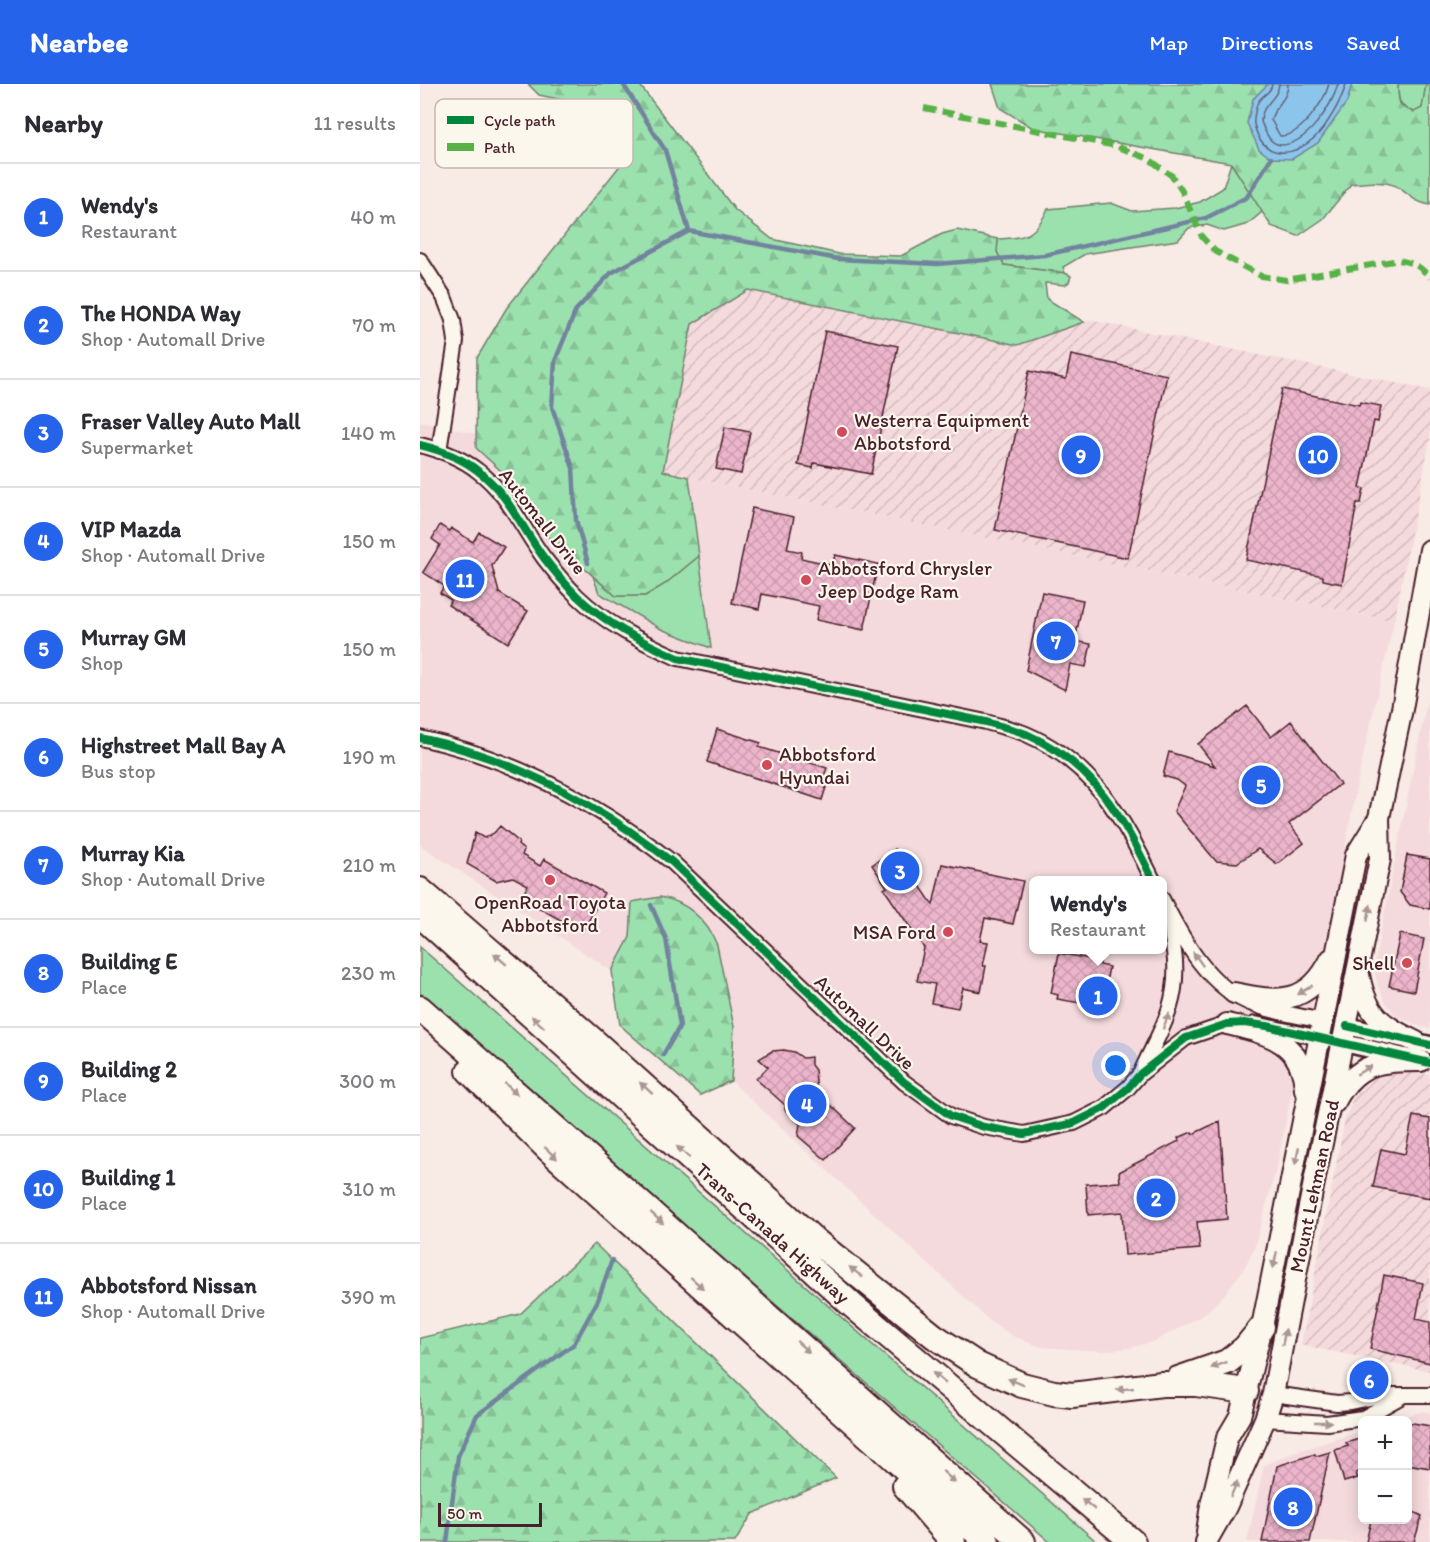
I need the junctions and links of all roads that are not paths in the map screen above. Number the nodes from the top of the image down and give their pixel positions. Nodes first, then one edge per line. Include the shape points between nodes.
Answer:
1 (420, 260) edge
2 (420, 445) edge
3 (439, 451) junction
4 (1430, 550) edge
5 (420, 738) edge
6 (1379, 818) junction
7 (1152, 876) edge
8 (420, 890) edge
9 (1167, 909) edge
10 (420, 915) edge
11 (1171, 917) junction
12 (1338, 944) junction
13 (1358, 971) junction
14 (1234, 993) junction
15 (420, 1008) edge
16 (420, 1023) edge
17 (1227, 1024) junction
18 (1322, 1029) junction
19 (1345, 1034) junction
20 (1424, 1053) edge
21 (1140, 1074) junction
22 (1306, 1110) junction
23 (1329, 1116) junction
24 (1262, 1327) junction
25 (1162, 1384) junction
26 (1246, 1391) junction
27 (1273, 1394) junction
28 (1404, 1395) junction
29 (1430, 1395) edge
30 (843, 1414) junction
31 (1240, 1416) junction
32 (1265, 1419) junction
33 (1206, 1541) edge
34 (953, 1542) edge
35 (987, 1542) edge
36 (1023, 1542) edge
37 (1133, 1542) edge

1 - 3 street via 444,297 456,341
2 - 3 street, Automall Drive
3 - 7 street, Automall Drive via 479,471 501,495 544,559 578,596 639,640 678,658 986,722 1026,734 1064,754 1097,784 1128,828
4 - 6 main road, Mount Lehman Road
5 - 21 street, Automall Drive via 529,775 638,836 672,862 904,1082 951,1116 1024,1134 1074,1123 1104,1108
6 - 12 main road, Mount Lehman Road via 1356,855
13 -> 6 main road, Mount Lehman Road via 1380,860
25 -> 8 highway via 1072,1395 1038,1390 978,1365 934,1336 812,1238
9 - 11 street, Automall Drive
37 -> 10 highway, Trans-Canada Highway via 853,1306
14 -> 11 street, Automall Drive via 1202,966
21 -> 11 street, Automall Drive via 1163,1028 1173,997
12 -> 14 main road via 1324,973 1300,994 1283,1000
12 - 18 main road, Mount Lehman Road
13 - 19 main road, Mount Lehman Road
13 - 20 main road via 1371,1011 1386,1027
14 - 18 street, Automall Drive via 1254,1005
15 -> 36 highway
16 -> 30 highway via 548,1149
17 - 18 street, Automall Drive
17 - 21 street, Automall Drive via 1186,1038
17 - 22 main road via 1263,1034 1293,1051 1305,1074
18 - 19 main road
18 - 22 main road, Mount Lehman Road
19 - 20 street
19 - 23 main road, Mount Lehman Road
23 -> 20 main road via 1342,1090 1363,1069
22 -> 24 main road, Mount Lehman Road
27 -> 23 main road, Mount Lehman Road
24 -> 25 highway via 1227,1362
24 - 26 main road, Mount Lehman Road
25 - 26 highway
26 - 27 main road
26 - 31 main road, Mount Lehman Road
27 - 28 street via 1337,1403
27 - 32 main road, Mount Lehman Road
28 - 29 street
32 -> 28 street via 1327,1423 1363,1418
30 - 34 highway
30 - 35 highway
31 - 32 main road
31 - 33 main road, Mount Lehman Road via 1227,1438 1210,1505
33 -> 32 main road, Mount Lehman Road via 1226,1507

